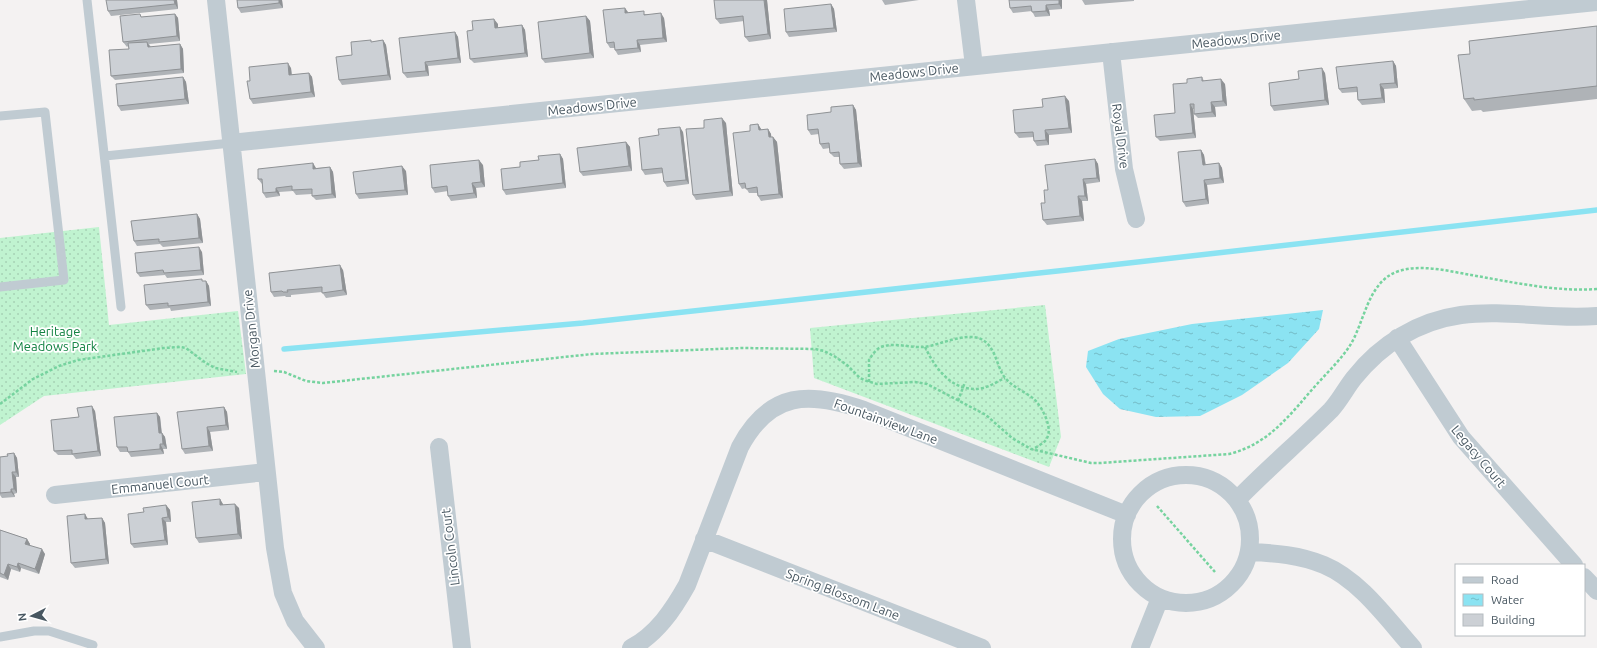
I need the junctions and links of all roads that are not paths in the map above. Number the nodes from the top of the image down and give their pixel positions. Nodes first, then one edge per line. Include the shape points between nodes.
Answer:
1 (87, 0) edge
2 (216, 0) edge
3 (966, 0) edge
4 (1597, 2) edge
5 (1111, 52) junction
6 (974, 66) junction
7 (0, 116) edge
8 (231, 143) junction
9 (105, 156) junction
10 (1136, 219) dead end
11 (0, 287) edge
12 (121, 307) dead end
13 (1597, 316) edge
14 (1397, 338) junction
15 (439, 447) dead end
16 (266, 472) junction
17 (54, 495) dead end
18 (1237, 500) junction
19 (1127, 516) junction
20 (704, 539) junction
21 (1249, 552) junction
22 (1573, 564) edge
23 (1585, 578) edge
24 (1597, 591) edge
25 (1160, 598) junction
26 (0, 637) edge
27 (93, 645) dead end
28 (316, 648) edge
29 (462, 648) edge
30 (631, 648) edge
31 (982, 648) edge
32 (1140, 648) edge
33 (1413, 648) edge

1 - 9 lane
2 - 8 street, Morgan Drive
3 - 6 street
4 - 5 street, Meadows Drive
5 - 6 street, Meadows Drive
5 - 10 street, Royal Drive via 1124,168
6 - 8 street, Meadows Drive
7 - 11 lane via 45,112 64,280
8 - 9 lane
8 - 16 street, Morgan Drive
9 - 12 lane
13 - 14 street via 1546,317 1491,312 1460,315 1426,323
14 - 18 street via 1365,364 1333,408
14 - 22 street, Legacy Court via 1461,437
15 - 29 street, Lincoln Court
16 - 17 street, Emmanuel Court
16 - 28 street, Morgan Drive via 283,593 295,621
18 - 19 street via 1228,490 1206,478 1182,475 1170,477 1149,487 1140,494
18 - 21 street via 1250,530
19 - 20 street, Fountainview Lane via 864,410 831,400 808,398 784,404 769,412 756,422 747,434
19 - 25 street via 1122,540 1127,565 1140,585
20 - 30 street, Fountainview Lane via 686,585 671,611 656,629
20 - 31 street, Spring Blossom Lane
21 - 25 street via 1234,583 1215,597 1194,603 1176,603
21 - 33 street via 1293,556 1324,565 1337,572 1363,592
23 - 24 street
25 - 32 street
26 - 27 lane via 49,631

